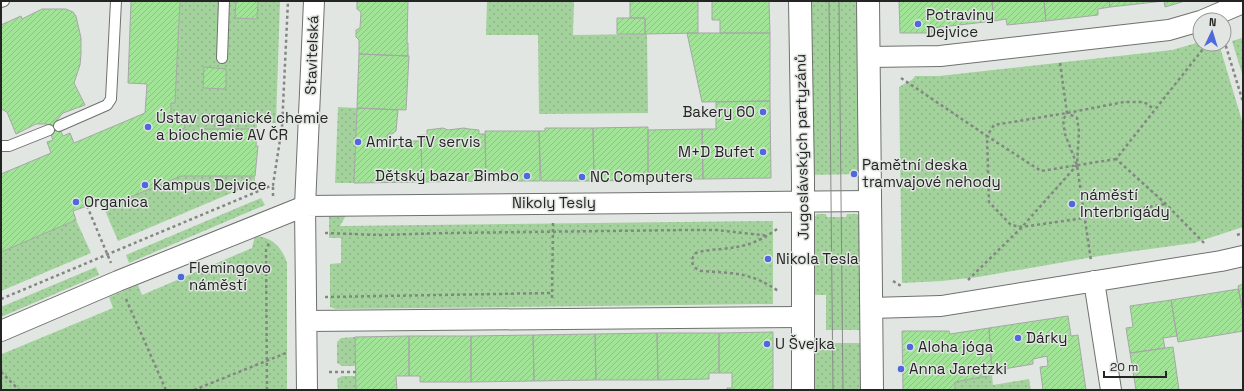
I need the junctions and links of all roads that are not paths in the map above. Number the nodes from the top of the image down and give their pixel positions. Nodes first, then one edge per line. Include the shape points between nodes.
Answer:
1 (116, 1) edge
2 (224, 1) edge
3 (314, 1) edge
4 (800, 1) edge
5 (868, 1) edge
6 (1243, 3) edge
7 (1221, 12) edge
8 (1192, 23) edge
9 (869, 57) junction
10 (222, 58) dead end
11 (1, 146) edge
12 (803, 201) junction
13 (870, 201) junction
14 (305, 206) junction
15 (1243, 256) edge
16 (1094, 281) junction
17 (871, 308) junction
18 (803, 317) junction
19 (307, 321) junction
20 (1, 331) edge
21 (307, 390) edge
22 (803, 390) edge
23 (872, 390) edge
24 (1111, 390) edge

1 - 11 lane via 111,99 107,105 9,146
2 - 10 lane
3 - 14 street, Stavitelská
4 - 12 main road, Jugoslávských partyzánů
5 - 9 main road
6 - 7 street
8 - 9 street via 1169,30 940,56
9 - 13 main road
12 - 13 street, Nikoly Tesly
12 - 14 street, Nikoly Tesly
12 - 18 main road, Jugoslávských partyzánů
13 - 17 main road
14 - 19 street
14 - 20 street
15 - 16 street
16 - 17 street via 941,306
16 - 24 street
17 - 23 main road
18 - 19 street
18 - 22 main road, Jugoslávských partyzánů
19 - 21 street

